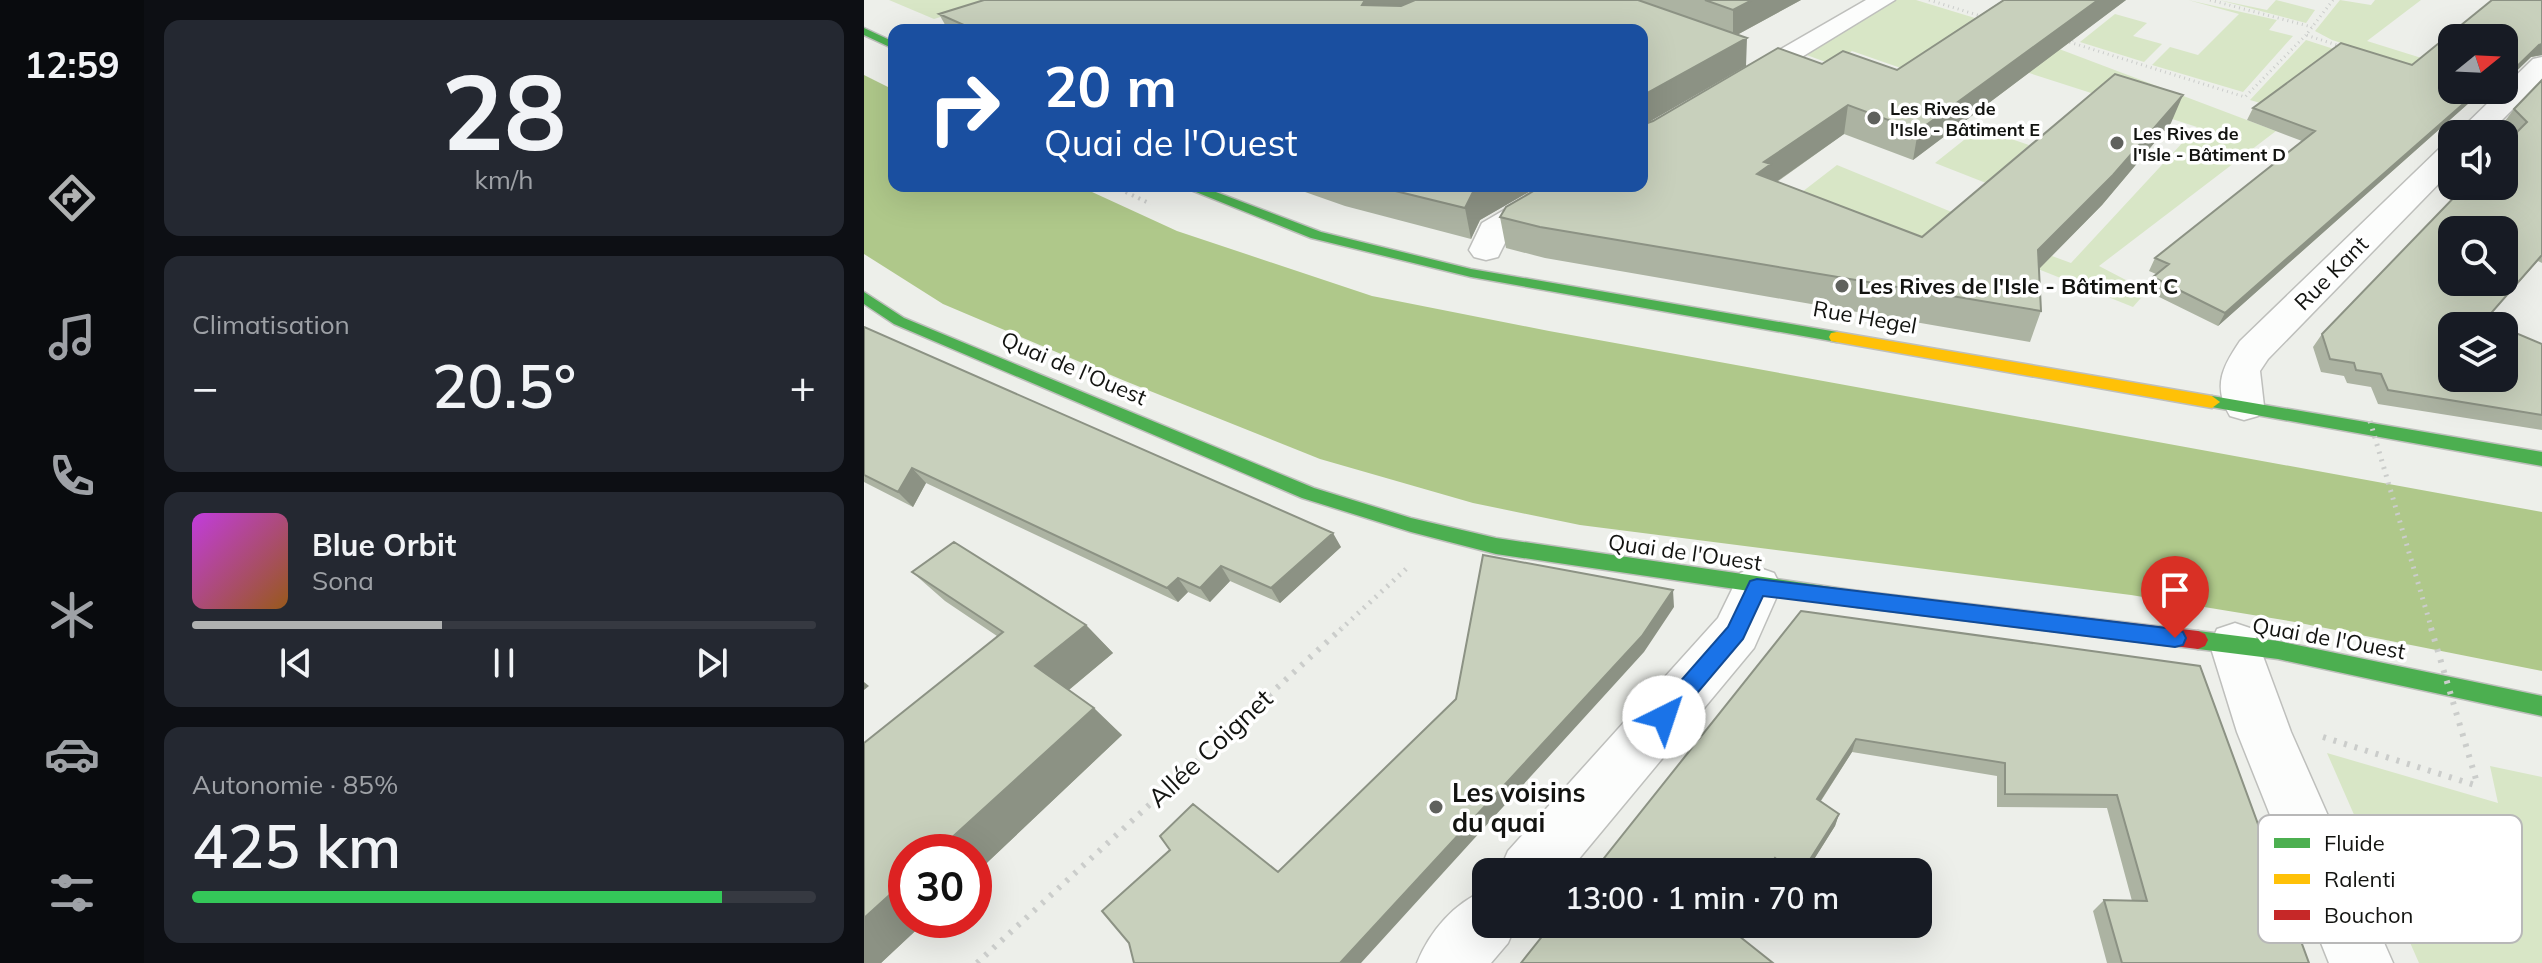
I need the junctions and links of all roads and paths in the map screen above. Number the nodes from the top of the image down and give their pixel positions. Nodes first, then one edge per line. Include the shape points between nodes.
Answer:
1 (1883, 0) edge
2 (1929, 0) edge
3 (2210, 0) edge
4 (2333, 0) edge
5 (1994, 19) edge
6 (2312, 27) junction
7 (864, 31) edge
8 (2079, 35) edge
9 (2306, 35) junction
10 (888, 43) edge
11 (2350, 49) edge
12 (1745, 53) dead end
13 (1774, 64) junction
14 (2542, 65) edge
15 (2485, 120) edge
16 (1648, 138) edge
17 (2438, 167) edge
18 (1204, 192) edge
19 (1558, 192) edge
20 (1486, 250) dead end
21 (864, 297) edge
22 (2244, 406) junction
23 (2370, 421) dead end
24 (2542, 459) edge
25 (1444, 534) junction
26 (1757, 587) junction
27 (2235, 645) junction
28 (2542, 706) edge
29 (2308, 732) dead end
30 (2299, 815) edge
31 (1541, 858) edge
32 (1472, 937) edge
33 (2353, 943) edge
34 (977, 963) edge
35 (1449, 963) edge
36 (2361, 963) edge

1 - 13 street
2 - 5 path
3 - 6 path
4 - 6 path
6 - 9 path
7 - 10 street
8 - 9 path via 2069,42 2245,97
9 - 11 path
12 - 13 street
13 - 16 street
14 - 15 street
17 - 22 street, Rue Kant via 2254,350 2240,371
18 - 22 street, Rue Hegel via 1316,235 1471,273
19 - 20 street via 1494,230
21 - 25 street, Quai de l'Ouest via 899,321 1308,493
22 - 24 street, Rue Hegel
23 - 29 path, bridge via 2478,786
25 - 26 street, Quai de l'Ouest via 1583,562
25 - 34 path, Allée Coignet
26 - 27 street, Quai de l'Ouest
26 - 31 street via 1736,633
27 - 28 street, Quai de l'Ouest via 2317,656
27 - 30 street
32 - 35 street
33 - 36 street

